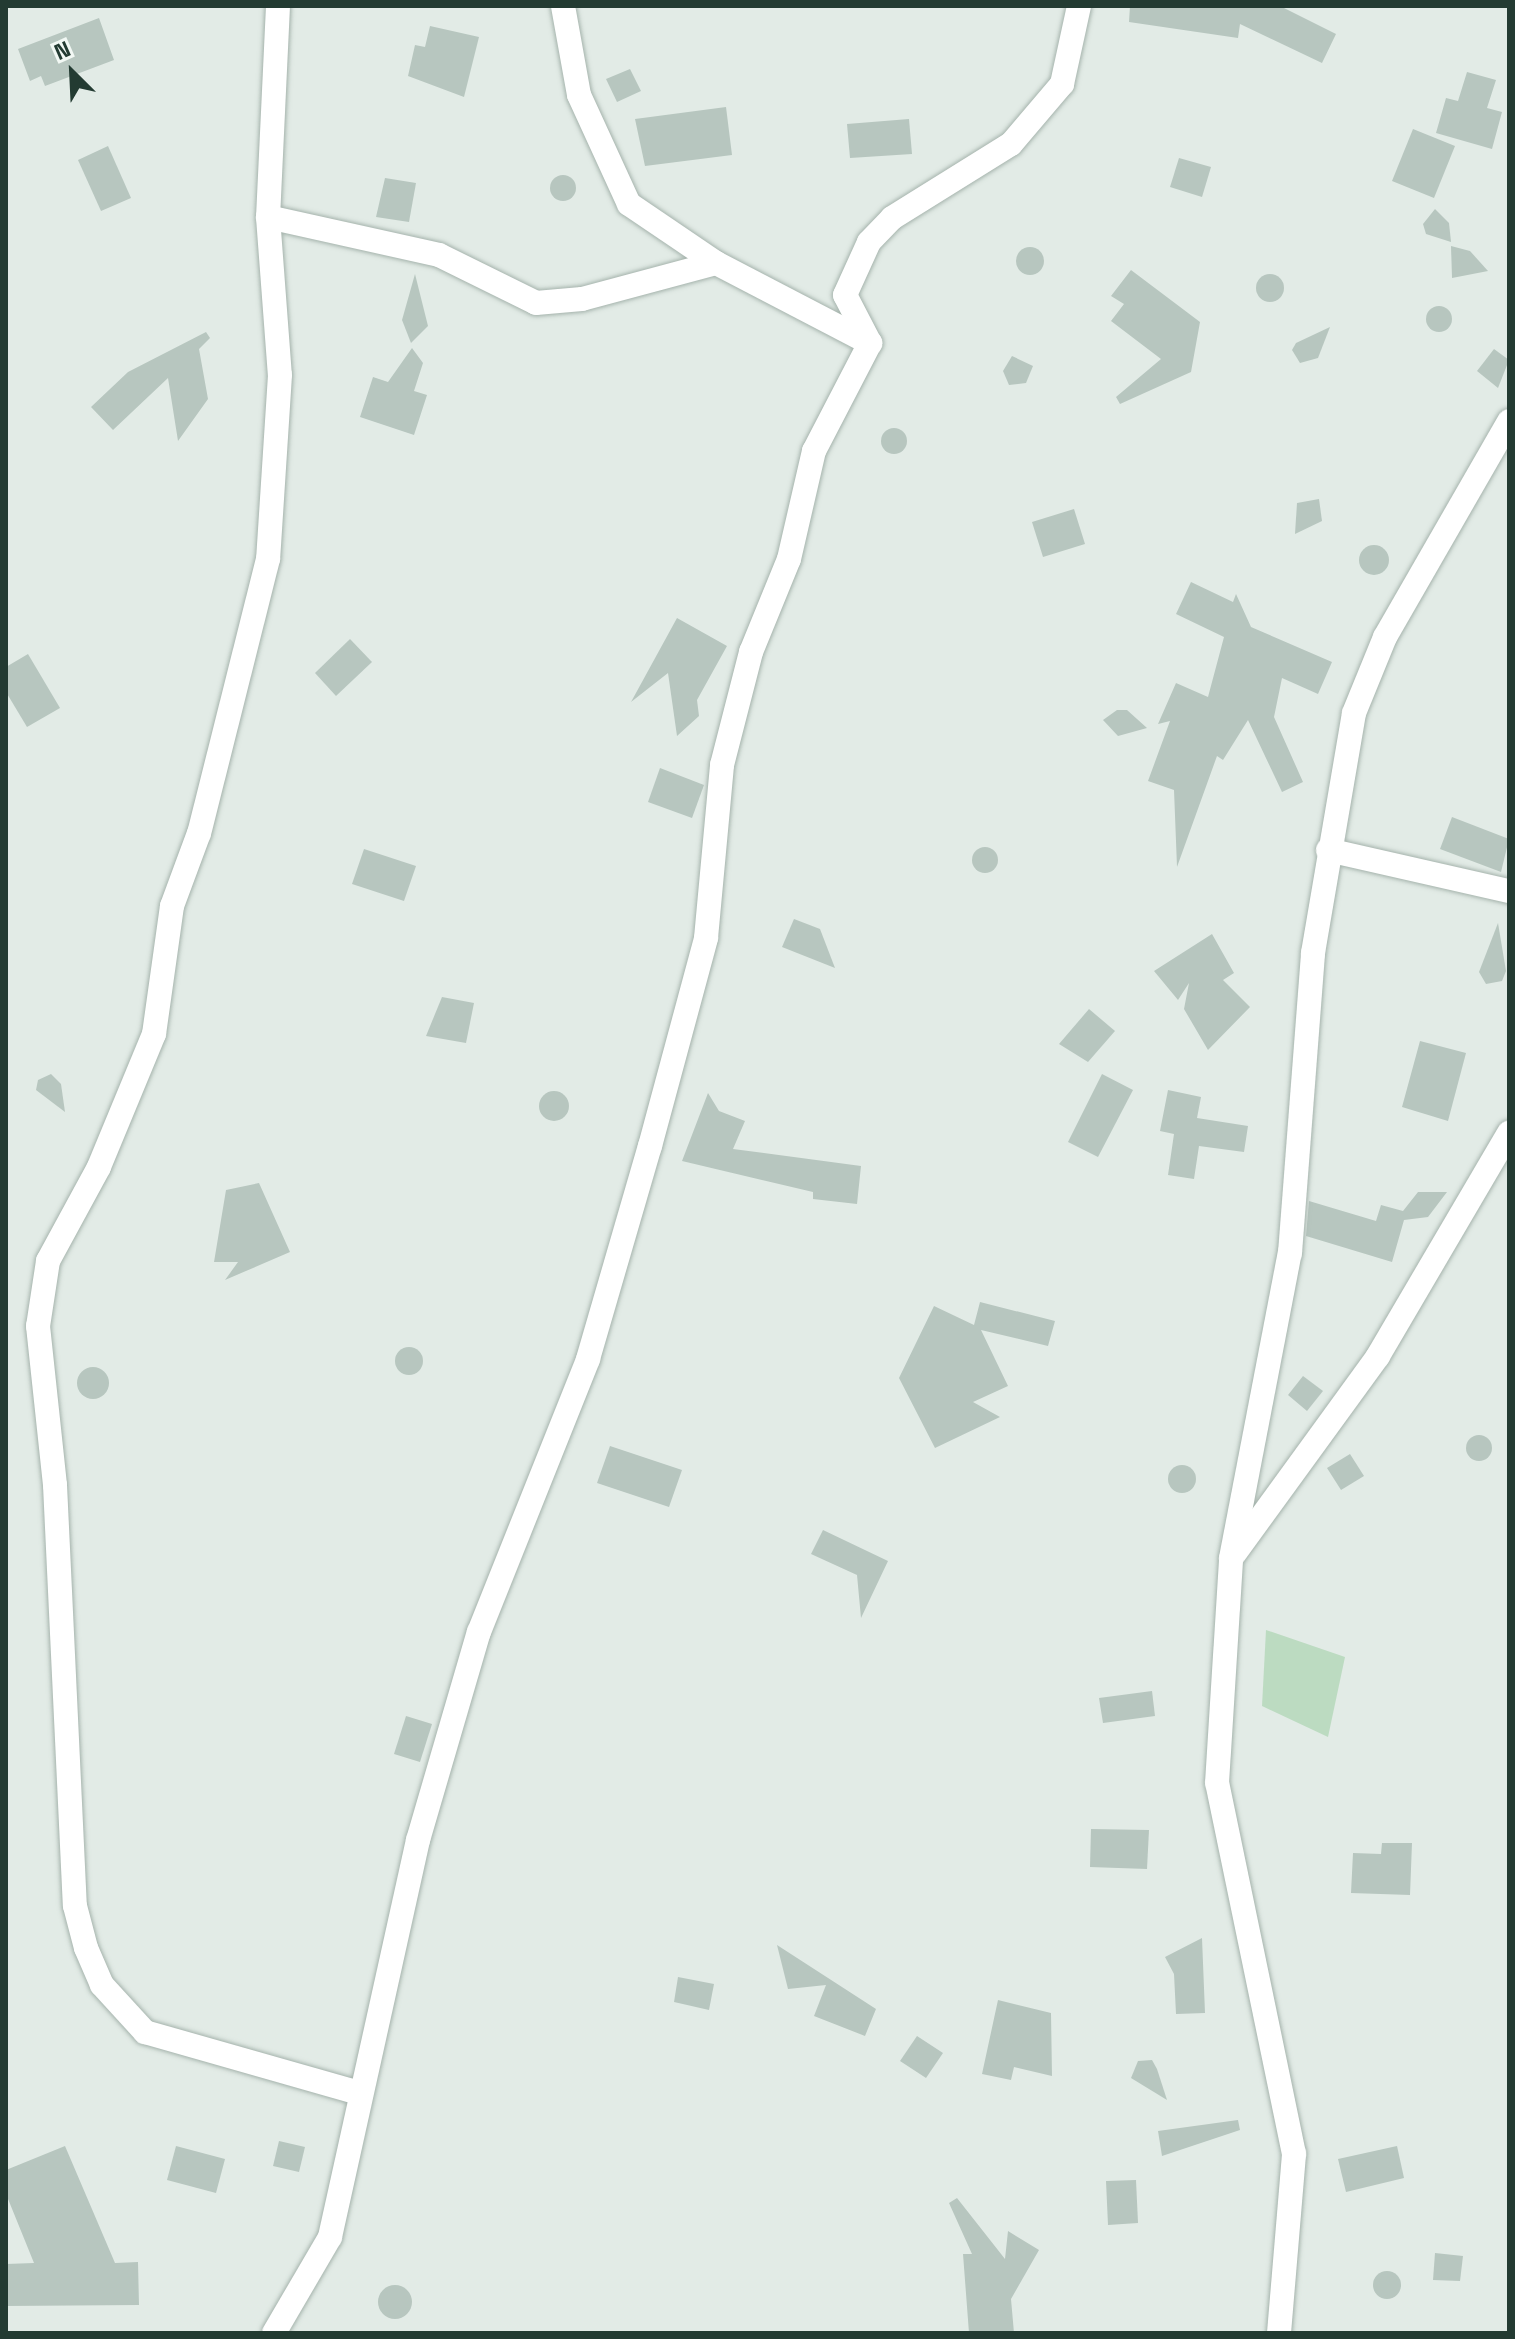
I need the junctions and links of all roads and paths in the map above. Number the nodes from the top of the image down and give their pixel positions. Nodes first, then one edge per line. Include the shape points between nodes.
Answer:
1 (278, 6) edge
2 (563, 6) edge
3 (1079, 6) edge
4 (268, 217) junction
5 (716, 263) junction
6 (870, 343) junction
7 (1509, 421) edge
8 (1328, 850) junction
9 (1509, 891) edge
10 (1509, 1133) edge
11 (1231, 1558) junction
12 (359, 2093) junction
13 (274, 2333) edge
14 (1279, 2333) edge

1 - 4 street
2 - 5 street via 579,95 629,204
3 - 6 street via 1062,84 1011,144 920,196 869,242 845,295
4 - 5 street via 439,255 536,303 582,299
4 - 12 street via 280,375 268,559 199,833 172,906 154,1034 99,1167 48,1261 38,1326 42,1408 55,1485 75,1906 102,1985 145,2032
5 - 6 street
6 - 12 street via 814,451 789,559 751,652 722,765 717,874 702,953 588,1359 479,1632 418,1840
7 - 8 street via 1385,637 1354,713
8 - 9 street
8 - 11 street via 1290,1253
10 - 11 street via 1378,1356
11 - 14 street via 1217,1783 1294,2154
12 - 13 street via 330,2237

